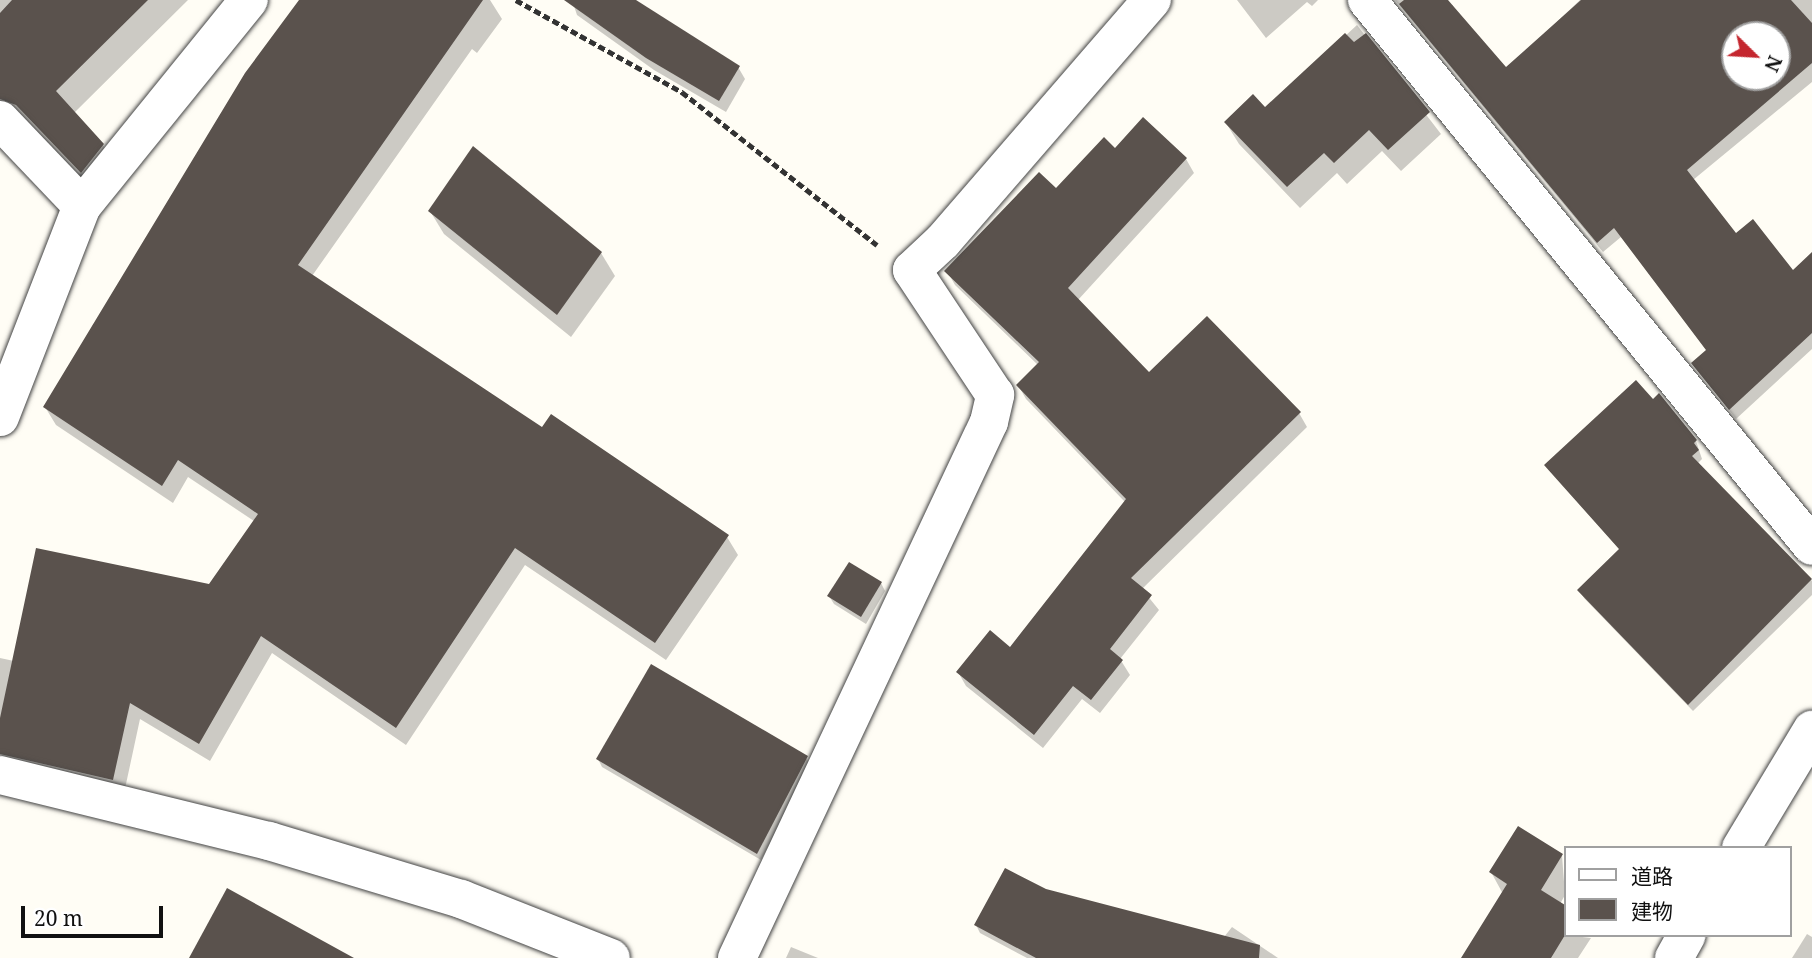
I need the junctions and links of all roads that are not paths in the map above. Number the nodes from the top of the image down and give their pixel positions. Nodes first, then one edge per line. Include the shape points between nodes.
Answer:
1 (249, 0) edge
2 (1152, 0) edge
3 (1367, 0) edge
4 (0, 120) edge
5 (82, 206) junction
6 (0, 417) edge
7 (1812, 545) edge
8 (1812, 730) edge
9 (0, 775) edge
10 (1742, 846) edge
11 (1686, 937) edge
12 (611, 958) edge
13 (737, 958) edge
14 (1674, 958) edge

1 - 5 street
2 - 13 street via 943,241 912,270 995,396 989,422
3 - 7 street
4 - 5 street
5 - 6 street
8 - 10 street
9 - 12 street via 269,841 461,899
11 - 14 street

